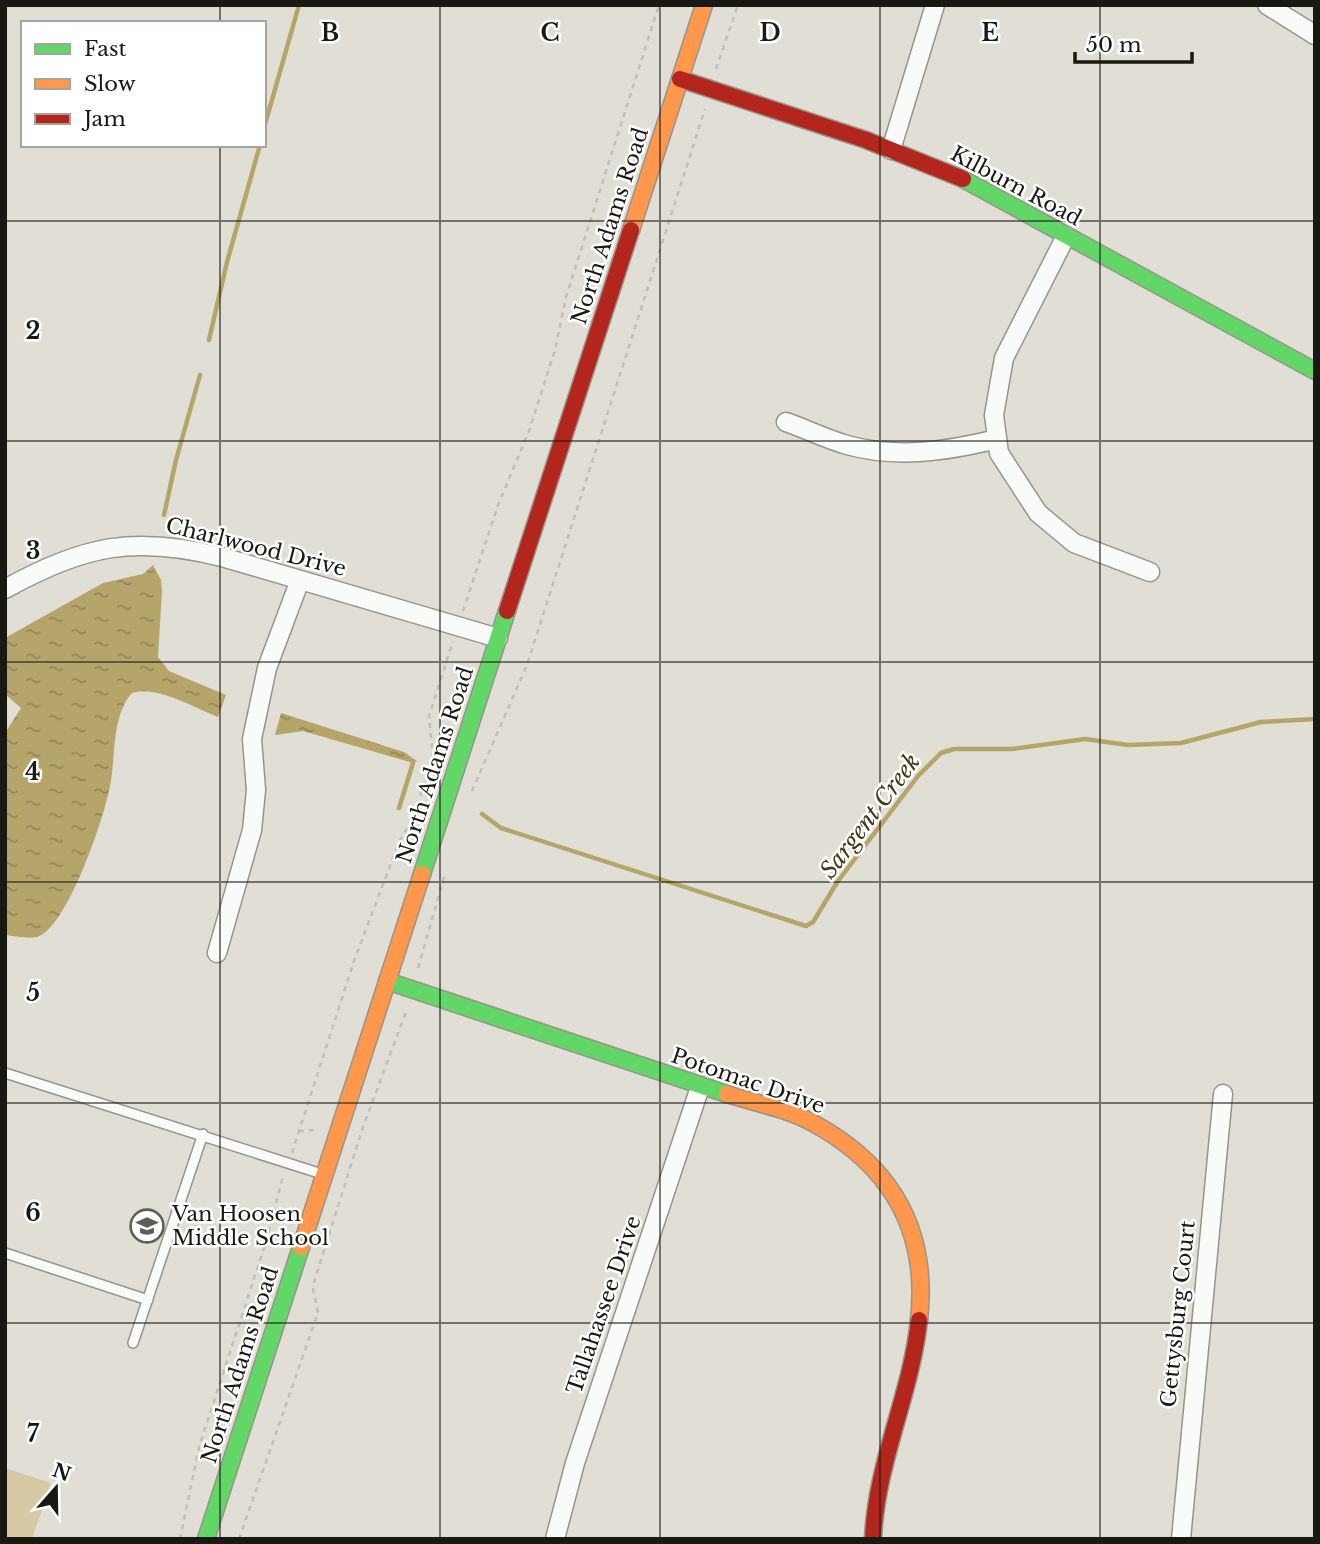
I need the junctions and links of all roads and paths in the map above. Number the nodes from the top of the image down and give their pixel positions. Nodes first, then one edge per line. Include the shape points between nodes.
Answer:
1 (659, 5) edge
2 (704, 5) edge
3 (738, 5) edge
4 (935, 5) edge
5 (1268, 5) edge
6 (1315, 35) edge
7 (714, 76) dead end
8 (680, 79) junction
9 (707, 102) dead end
10 (891, 150) junction
11 (1066, 236) junction
12 (1315, 371) edge
13 (786, 422) dead end
14 (997, 439) junction
15 (1150, 572) dead end
16 (300, 580) junction
17 (5, 589) edge
18 (462, 613) dead end
19 (454, 636) dead end
20 (498, 638) junction
21 (469, 800) dead end
22 (447, 868) dead end
23 (217, 953) dead end
24 (418, 967) dead end
25 (387, 981) junction
26 (408, 1007) dead end
27 (5, 1073) edge
28 (700, 1087) junction
29 (1223, 1094) dead end
30 (316, 1130) dead end
31 (299, 1131) junction
32 (203, 1134) junction
33 (294, 1146) dead end
34 (324, 1175) junction
35 (283, 1177) dead end
36 (5, 1253) edge
37 (148, 1300) junction
38 (134, 1343) dead end
39 (180, 1539) edge
40 (206, 1539) edge
41 (239, 1539) edge
42 (555, 1539) edge
43 (873, 1539) edge
44 (1181, 1539) edge

1 - 18 path via 566,297 555,350 529,431 498,505
2 - 8 street, North Adams Road
3 - 7 path
4 - 10 street
5 - 6 street
8 - 10 street, Kilburn Road
8 - 20 street, North Adams Road
9 - 21 path via 527,664
10 - 11 street, Kilburn Road via 952,173
11 - 12 street, Kilburn Road
11 - 14 street via 1004,358 994,415
13 - 14 street via 877,451 942,452
14 - 15 street via 999,453 1038,513 1074,543
16 - 17 street, Charlwood Drive via 182,547 150,544 66,558
16 - 20 street, Charlwood Drive
16 - 23 street via 267,668 252,739 256,790 252,830
19 - 31 path via 429,716 433,758 354,961
20 - 25 street, North Adams Road
22 - 24 path
25 - 28 street, Potomac Drive
25 - 34 street, North Adams Road
26 - 41 path via 363,1127 315,1279 318,1313
27 - 32 lane
28 - 42 street, Tallahassee Drive via 575,1463
28 - 43 street, Potomac Drive via 812,1122 839,1138 886,1181 919,1239 920,1323 877,1490
29 - 44 street, Gettysburg Court
30 - 31 path
31 - 33 path
32 - 34 lane
32 - 37 lane
34 - 40 street, North Adams Road
35 - 39 path via 199,1447
36 - 37 lane
37 - 38 lane

